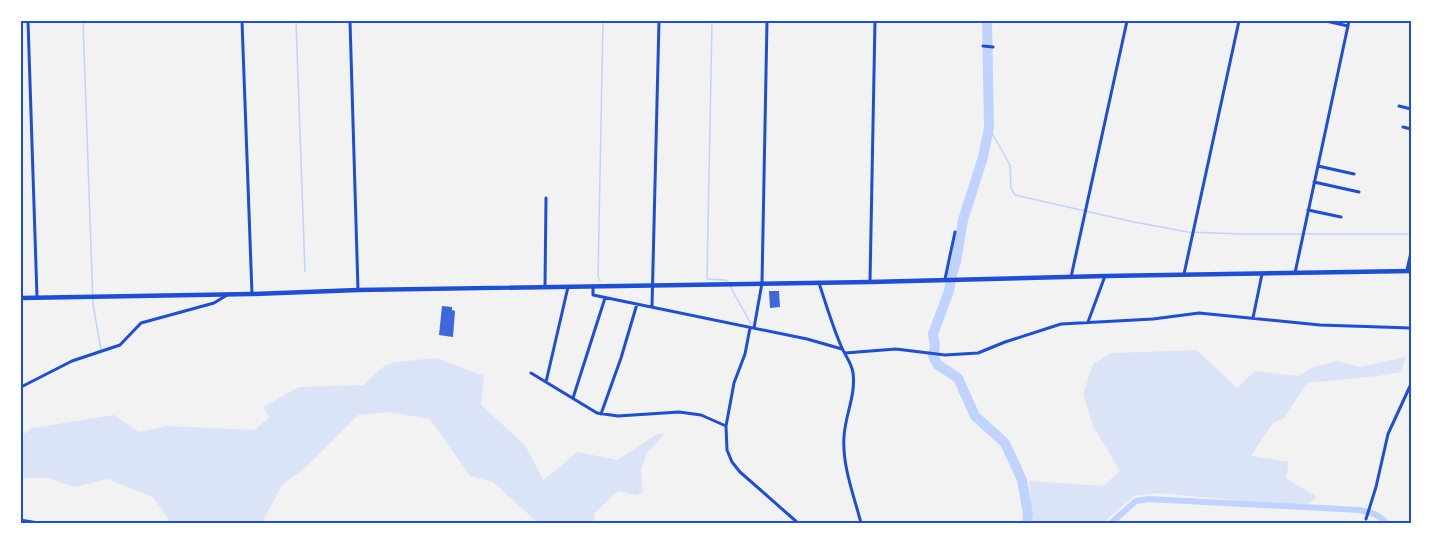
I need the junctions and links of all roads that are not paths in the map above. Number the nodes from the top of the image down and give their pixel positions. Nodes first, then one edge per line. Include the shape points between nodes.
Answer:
1 (28, 21) edge
2 (242, 21) edge
3 (350, 21) edge
4 (659, 21) edge
5 (767, 21) edge
6 (875, 21) edge
7 (1127, 21) edge
8 (1239, 21) edge
9 (1326, 21) edge
10 (1348, 23) edge
11 (983, 46) dead end
12 (993, 47) dead end
13 (1399, 106) dead end
14 (1411, 108) edge
15 (1403, 127) dead end
16 (1411, 129) edge
17 (1318, 166) junction
18 (1354, 174) dead end
19 (1314, 182) junction
20 (1359, 192) dead end
21 (546, 198) dead end
22 (1308, 210) junction
23 (1341, 217) dead end
24 (955, 232) dead end
25 (1411, 252) edge
26 (1409, 271) edge
27 (1295, 273) junction
28 (1184, 274) junction
29 (1262, 274) junction
30 (1105, 276) junction
31 (1071, 277) junction
32 (945, 279) junction
33 (870, 282) junction
34 (762, 283) junction
35 (819, 283) junction
36 (653, 285) junction
37 (593, 286) junction
38 (545, 287) junction
39 (568, 287) junction
40 (358, 290) junction
41 (228, 294) junction
42 (252, 294) junction
43 (38, 297) junction
44 (21, 298) edge
45 (605, 298) junction
46 (637, 304) junction
47 (652, 307) junction
48 (1253, 318) junction
49 (1088, 322) junction
50 (752, 328) junction
51 (1411, 328) edge
52 (842, 349) junction
53 (845, 353) junction
54 (531, 373) dead end
55 (546, 382) junction
56 (1411, 384) edge
57 (21, 387) edge
58 (573, 398) junction
59 (601, 414) junction
60 (726, 426) junction
61 (1366, 519) dead end
62 (21, 522) edge
63 (34, 523) edge
64 (798, 523) edge
65 (861, 523) edge

1 - 43 street
2 - 42 street
3 - 40 street
4 - 36 street
5 - 34 street
6 - 33 street
7 - 31 street
8 - 28 street
9 - 10 street
10 - 17 street
11 - 12 street
13 - 14 street
15 - 16 street
17 - 18 street
17 - 19 street
19 - 20 street
19 - 22 street
21 - 38 street
22 - 23 street
22 - 27 street
24 - 32 street
25 - 26 street
26 - 27 street
27 - 29 street
28 - 29 street
28 - 30 street
29 - 48 street
30 - 31 street
30 - 49 street
31 - 32 street
32 - 33 street
33 - 35 street
34 - 35 street
34 - 36 street
34 - 50 street
35 - 52 street
36 - 37 street
36 - 47 street
37 - 39 street
37 - 45 street via 593,295
38 - 39 street
38 - 40 street
39 - 55 street
40 - 42 street
41 - 42 street
41 - 43 street
41 - 57 street via 214,303 141,323 120,345 72,361
43 - 44 street
45 - 46 street
45 - 58 street
46 - 47 street
46 - 59 street
47 - 50 street
48 - 49 street via 1199,313
48 - 51 street
49 - 53 street via 1061,324 978,353 945,355 896,349
50 - 52 street
50 - 60 street via 734,383
52 - 53 street
53 - 65 street via 853,372 854,390 843,447
54 - 55 street
55 - 58 street
56 - 61 street via 1388,434
58 - 59 street
59 - 60 street via 679,412 701,415
60 - 64 street via 732,462
62 - 63 street

